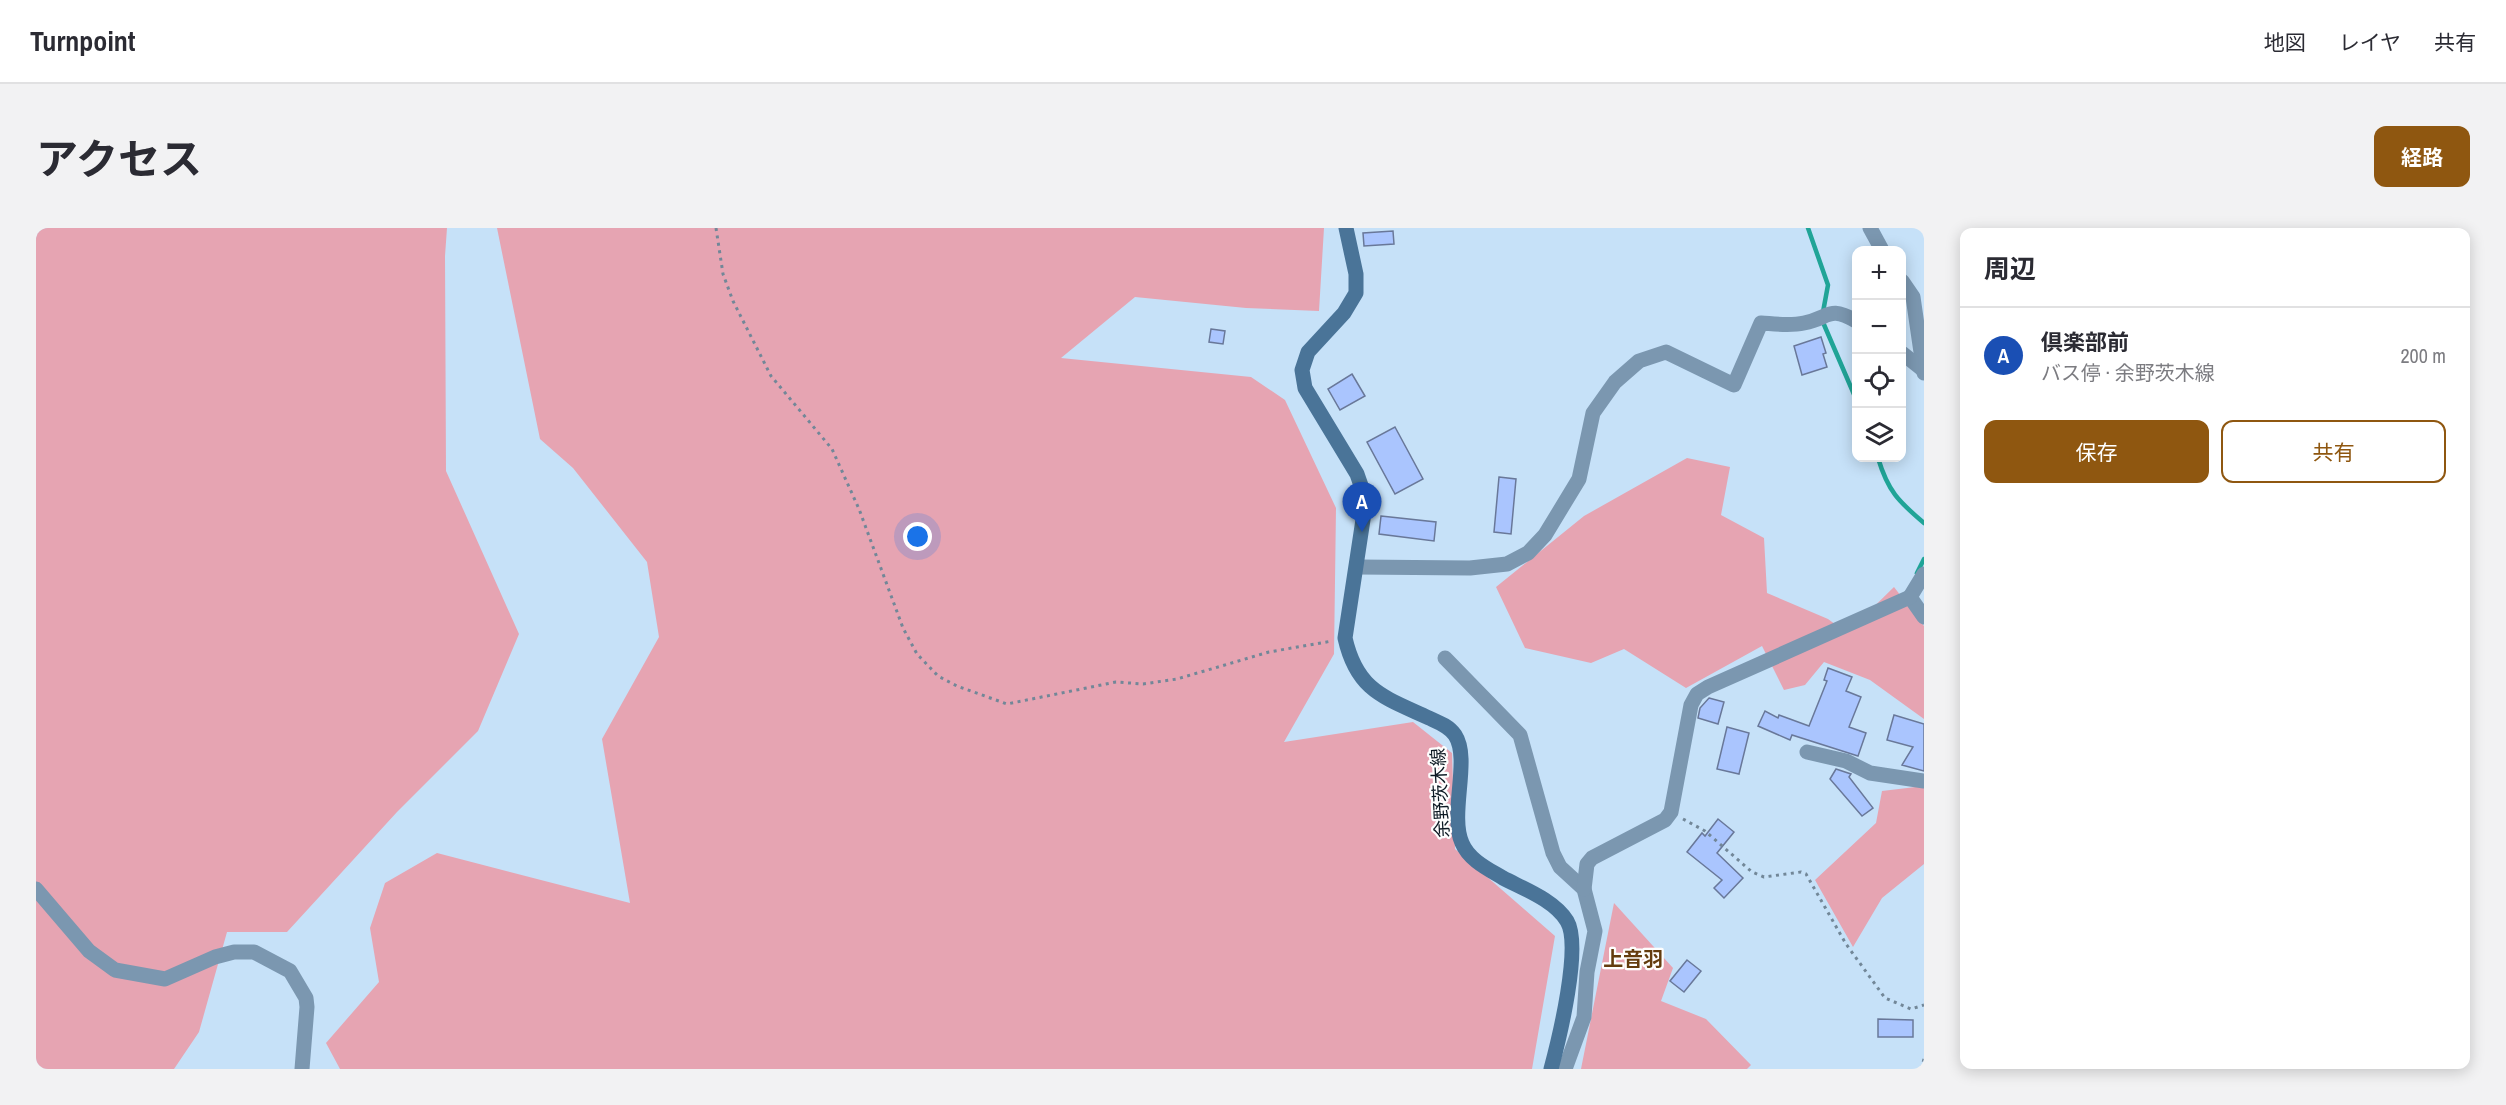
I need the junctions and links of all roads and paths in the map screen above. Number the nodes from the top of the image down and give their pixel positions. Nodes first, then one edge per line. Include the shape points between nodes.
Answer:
1 (716, 228) edge
2 (1346, 228) edge
3 (1870, 228) edge
4 (1880, 246) edge
5 (1906, 287) edge
6 (1852, 318) edge
7 (1903, 354) edge
8 (1923, 371) edge
9 (1358, 567) junction
10 (1924, 574) edge
11 (1910, 597) junction
12 (1924, 617) edge
13 (1345, 638) junction
14 (1445, 658) dead end
15 (1807, 752) dead end
16 (1924, 781) edge
17 (1671, 812) junction
18 (36, 889) edge
19 (1584, 889) junction
20 (1924, 1005) edge
21 (1924, 1059) edge
22 (303, 1069) edge
23 (1551, 1069) edge
24 (1565, 1069) edge
25 (1921, 1069) edge

1 - 13 path via 723,274 733,301 771,376 832,449 859,508 903,628 917,654 938,676 1007,704 1116,682 1143,684 1177,679 1269,652
2 - 9 main road, 余野茨木線 via 1356,293 1344,313 1308,352 1302,370 1305,388 1357,474 1366,500
3 - 4 street
5 - 8 street via 1912,297
6 - 9 street via 1828,313 1807,323 1761,323 1734,386 1666,352 1639,361 1615,382 1593,413 1579,479 1545,535 1528,553 1507,564 1470,568
7 - 8 street
9 - 13 main road, 余野茨木線
10 - 11 street
11 - 12 street
11 - 17 street via 1697,694 1691,705
13 - 23 main road, 余野茨木線 via 1358,673 1375,693 1446,726 1456,736 1461,754 1458,828 1462,845 1478,864 1554,907 1568,922 1573,942 1562,1028
14 - 19 street via 1520,735 1553,853 1560,867
15 - 16 street via 1846,761 1870,773
17 - 19 street via 1665,820 1592,858 1587,864
17 - 20 path via 1705,831 1764,878 1806,874 1846,944 1885,998 1911,1009
18 - 22 street via 89,951 115,970 165,979 214,957 254,952 291,971 306,998
19 - 24 street via 1596,931 1587,972 1584,1017
21 - 25 path

